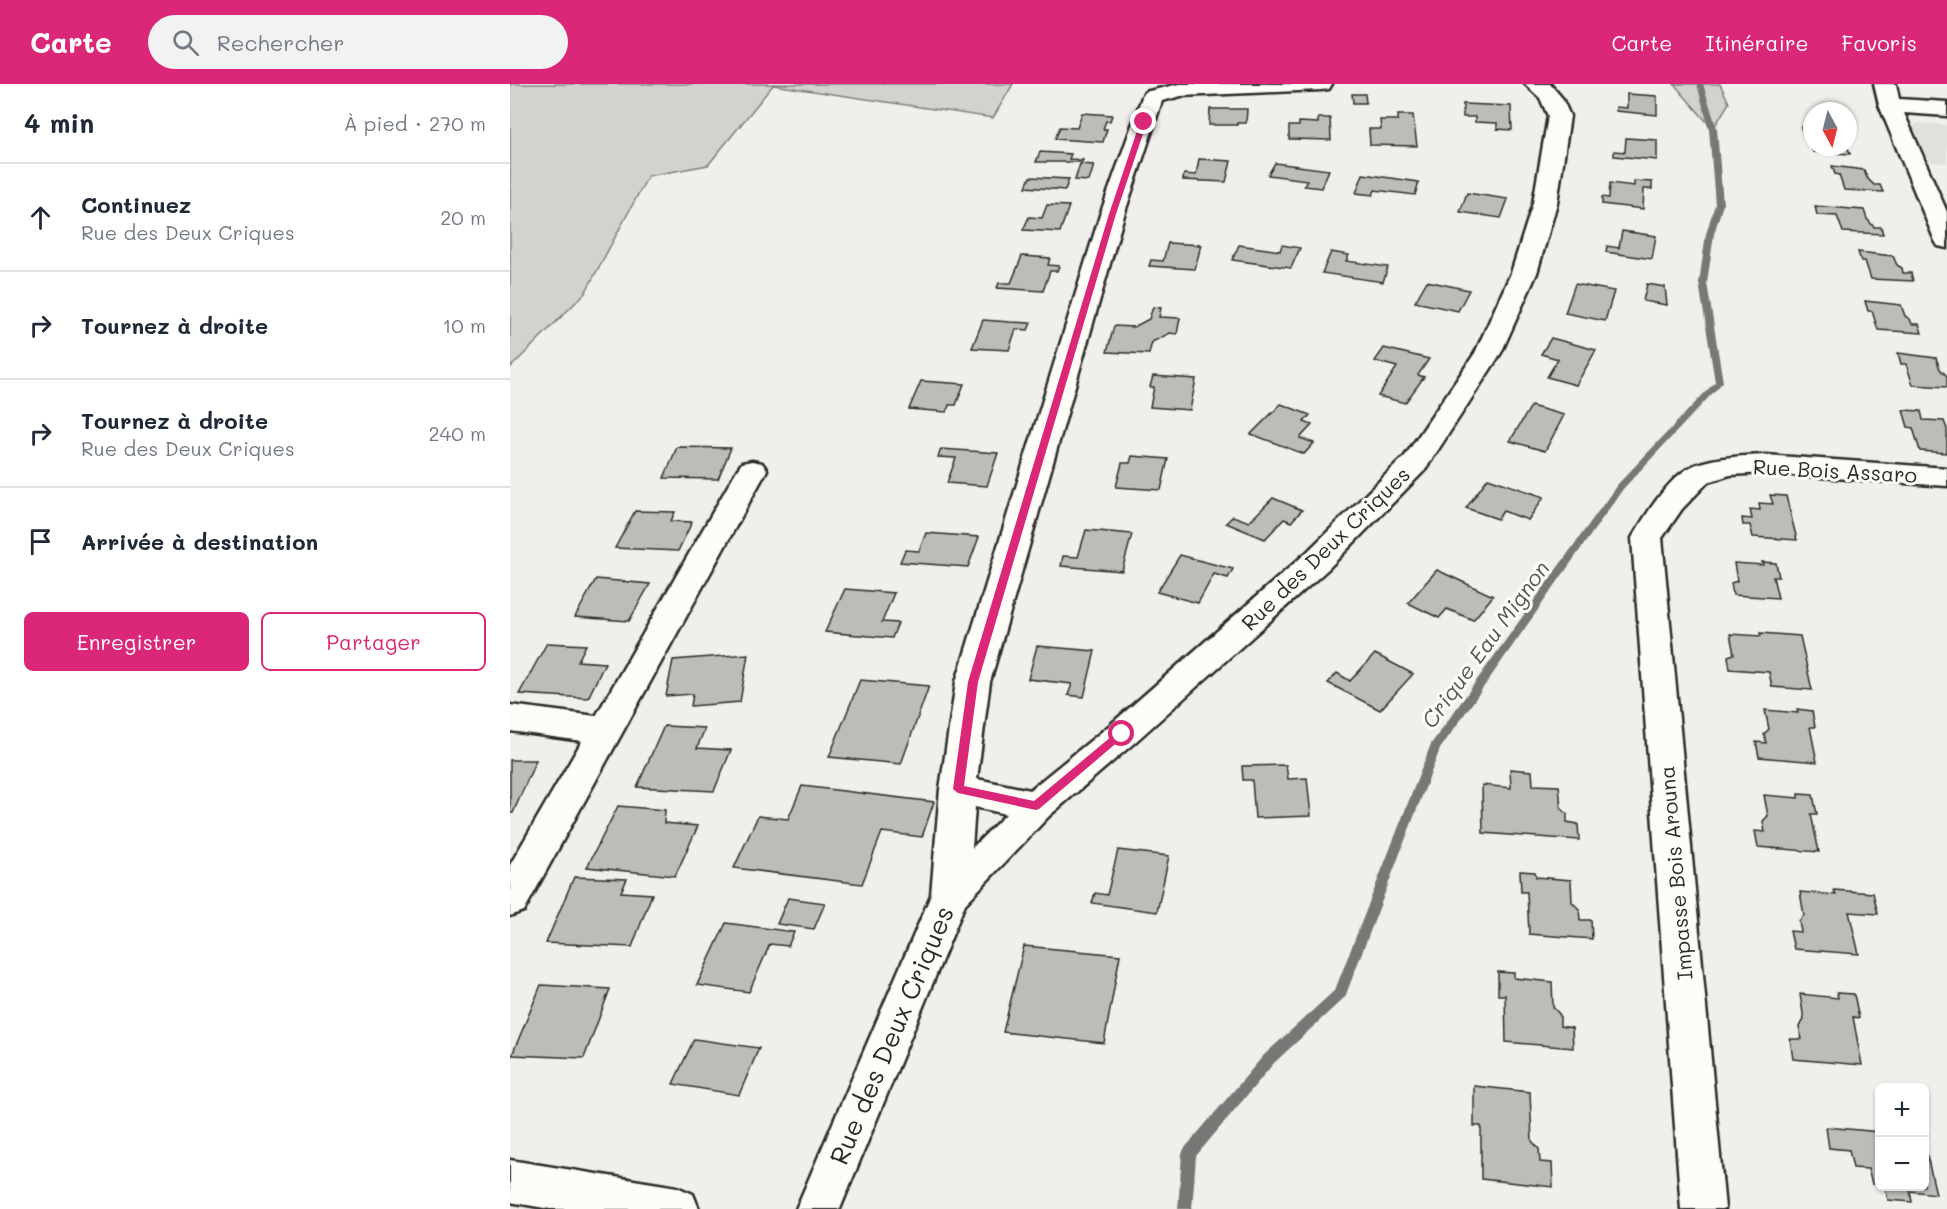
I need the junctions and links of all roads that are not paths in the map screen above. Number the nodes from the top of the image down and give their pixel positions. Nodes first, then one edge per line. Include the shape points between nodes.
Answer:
1 (1321, 84) edge
2 (1536, 84) edge
3 (1888, 94) edge
4 (1947, 109) edge
5 (1947, 241) edge
6 (752, 470) dead end
7 (1947, 477) edge
8 (1647, 538) joint
9 (510, 718) edge
10 (606, 731) junction
11 (958, 789) junction
12 (1036, 806) junction
13 (950, 895) junction
14 (510, 900) edge
15 (519, 1184) edge
16 (677, 1209) edge
17 (818, 1209) edge
18 (1703, 1209) edge

1 - 11 street, Rue des Deux Criques via 1181,90 1153,97 1112,214 973,682
2 - 12 street, Rue des Deux Criques via 1545,88 1559,117 1545,203 1524,273 1488,353 1415,463 1317,561
3 - 4 street
3 - 5 street
6 - 10 street
7 - 8 street, Rue Bois Assaro via 1766,464 1730,466 1698,475 1671,502
8 - 18 street, Impasse Bois Arouna
9 - 10 street
10 - 14 street
11 - 12 street
11 - 13 street, Rue des Deux Criques
12 - 13 street, Rue des Deux Criques
13 - 17 street, Rue des Deux Criques
15 - 16 street

